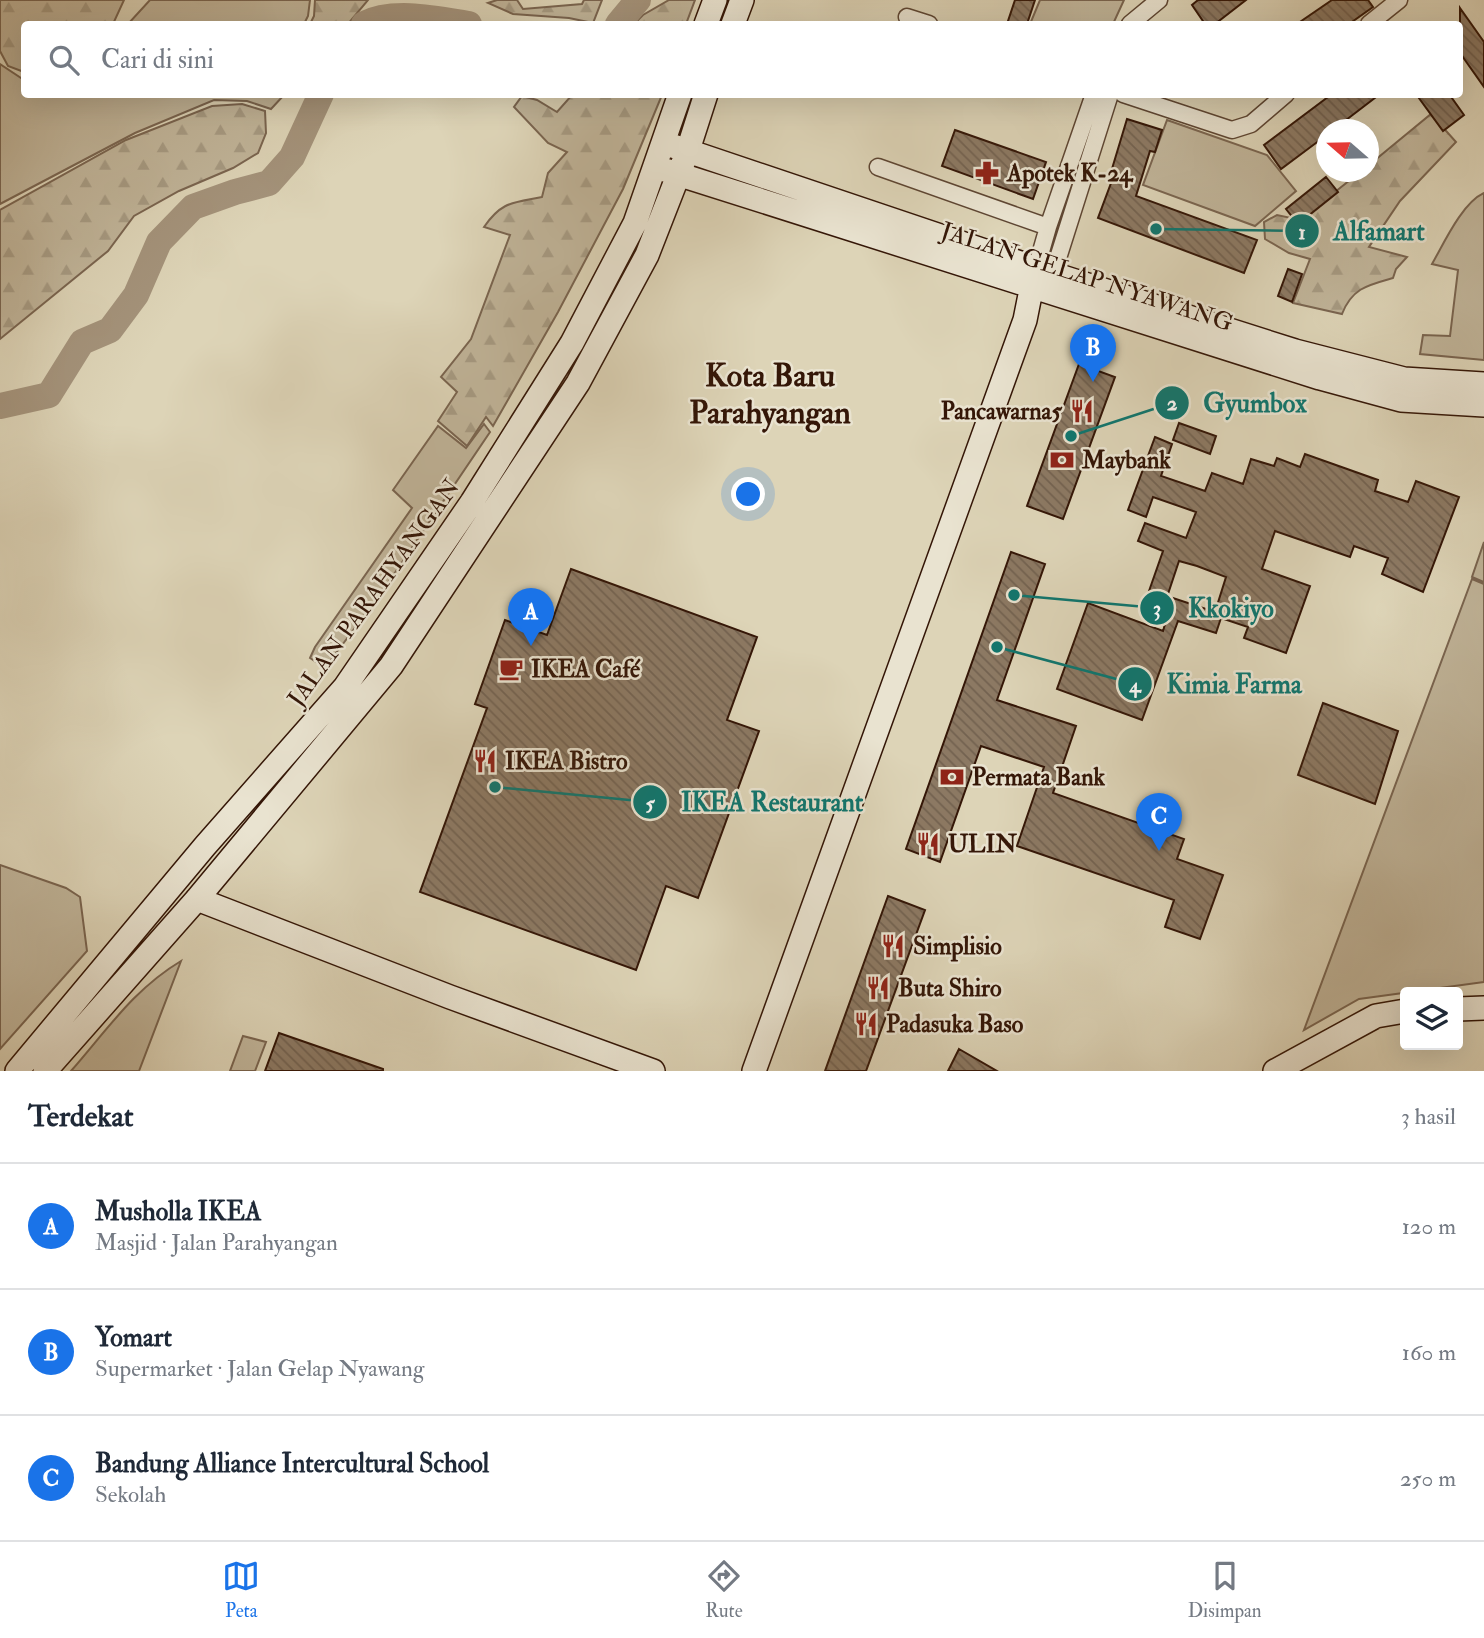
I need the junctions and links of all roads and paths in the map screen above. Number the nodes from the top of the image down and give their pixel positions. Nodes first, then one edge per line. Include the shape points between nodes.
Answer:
1 (715, 0) edge
2 (742, 0) edge
3 (1159, 0) edge
4 (1399, 0) edge
5 (907, 17) dead end
6 (707, 21) edge
7 (734, 21) edge
8 (920, 21) edge
9 (1134, 21) edge
10 (1373, 21) edge
11 (679, 98) edge
12 (705, 98) edge
13 (1093, 98) edge
14 (1109, 98) edge
15 (1136, 98) edge
16 (1281, 98) edge
17 (664, 143) junction
18 (688, 150) junction
19 (655, 167) junction
20 (878, 167) dead end
21 (680, 174) junction
22 (1048, 227) junction
23 (1042, 281) junction
24 (1484, 384) edge
25 (1484, 405) edge
26 (354, 694) junction
27 (197, 899) junction
28 (1484, 1008) edge
29 (1463, 1009) edge
30 (1400, 1012) edge
31 (17, 1071) edge
32 (45, 1071) edge
33 (653, 1071) edge
34 (754, 1071) edge
35 (1275, 1071) edge

1 - 6 street
2 - 7 street
3 - 9 street
4 - 10 street
5 - 8 street
11 - 17 street, JALAN PARAHYANGAN
12 - 18 street, JALAN PARAHYANGAN
13 - 22 street
14 - 23 street
15 - 16 street via 1232,130 1251,124
17 - 18 street
17 - 19 street, JALAN PARAHYANGAN
18 - 21 street, JALAN PARAHYANGAN
18 - 23 street, JALAN GELAP NYAWANG
19 - 21 street
19 - 26 street, JALAN PARAHYANGAN via 635,223 572,343
20 - 22 street
21 - 23 street, JALAN GELAP NYAWANG
21 - 26 street, JALAN PARAHYANGAN via 647,255 578,383 391,666
22 - 23 street
23 - 24 street, JALAN GELAP NYAWANG via 1359,369 1404,379
23 - 25 street, JALAN GELAP NYAWANG via 1287,369 1401,400
23 - 34 street
26 - 27 street, JALAN PARAHYANGAN
26 - 31 street, JALAN PARAHYANGAN via 205,846
27 - 32 street, JALAN PARAHYANGAN
27 - 33 street
28 - 29 street
30 - 35 street via 1376,1016

